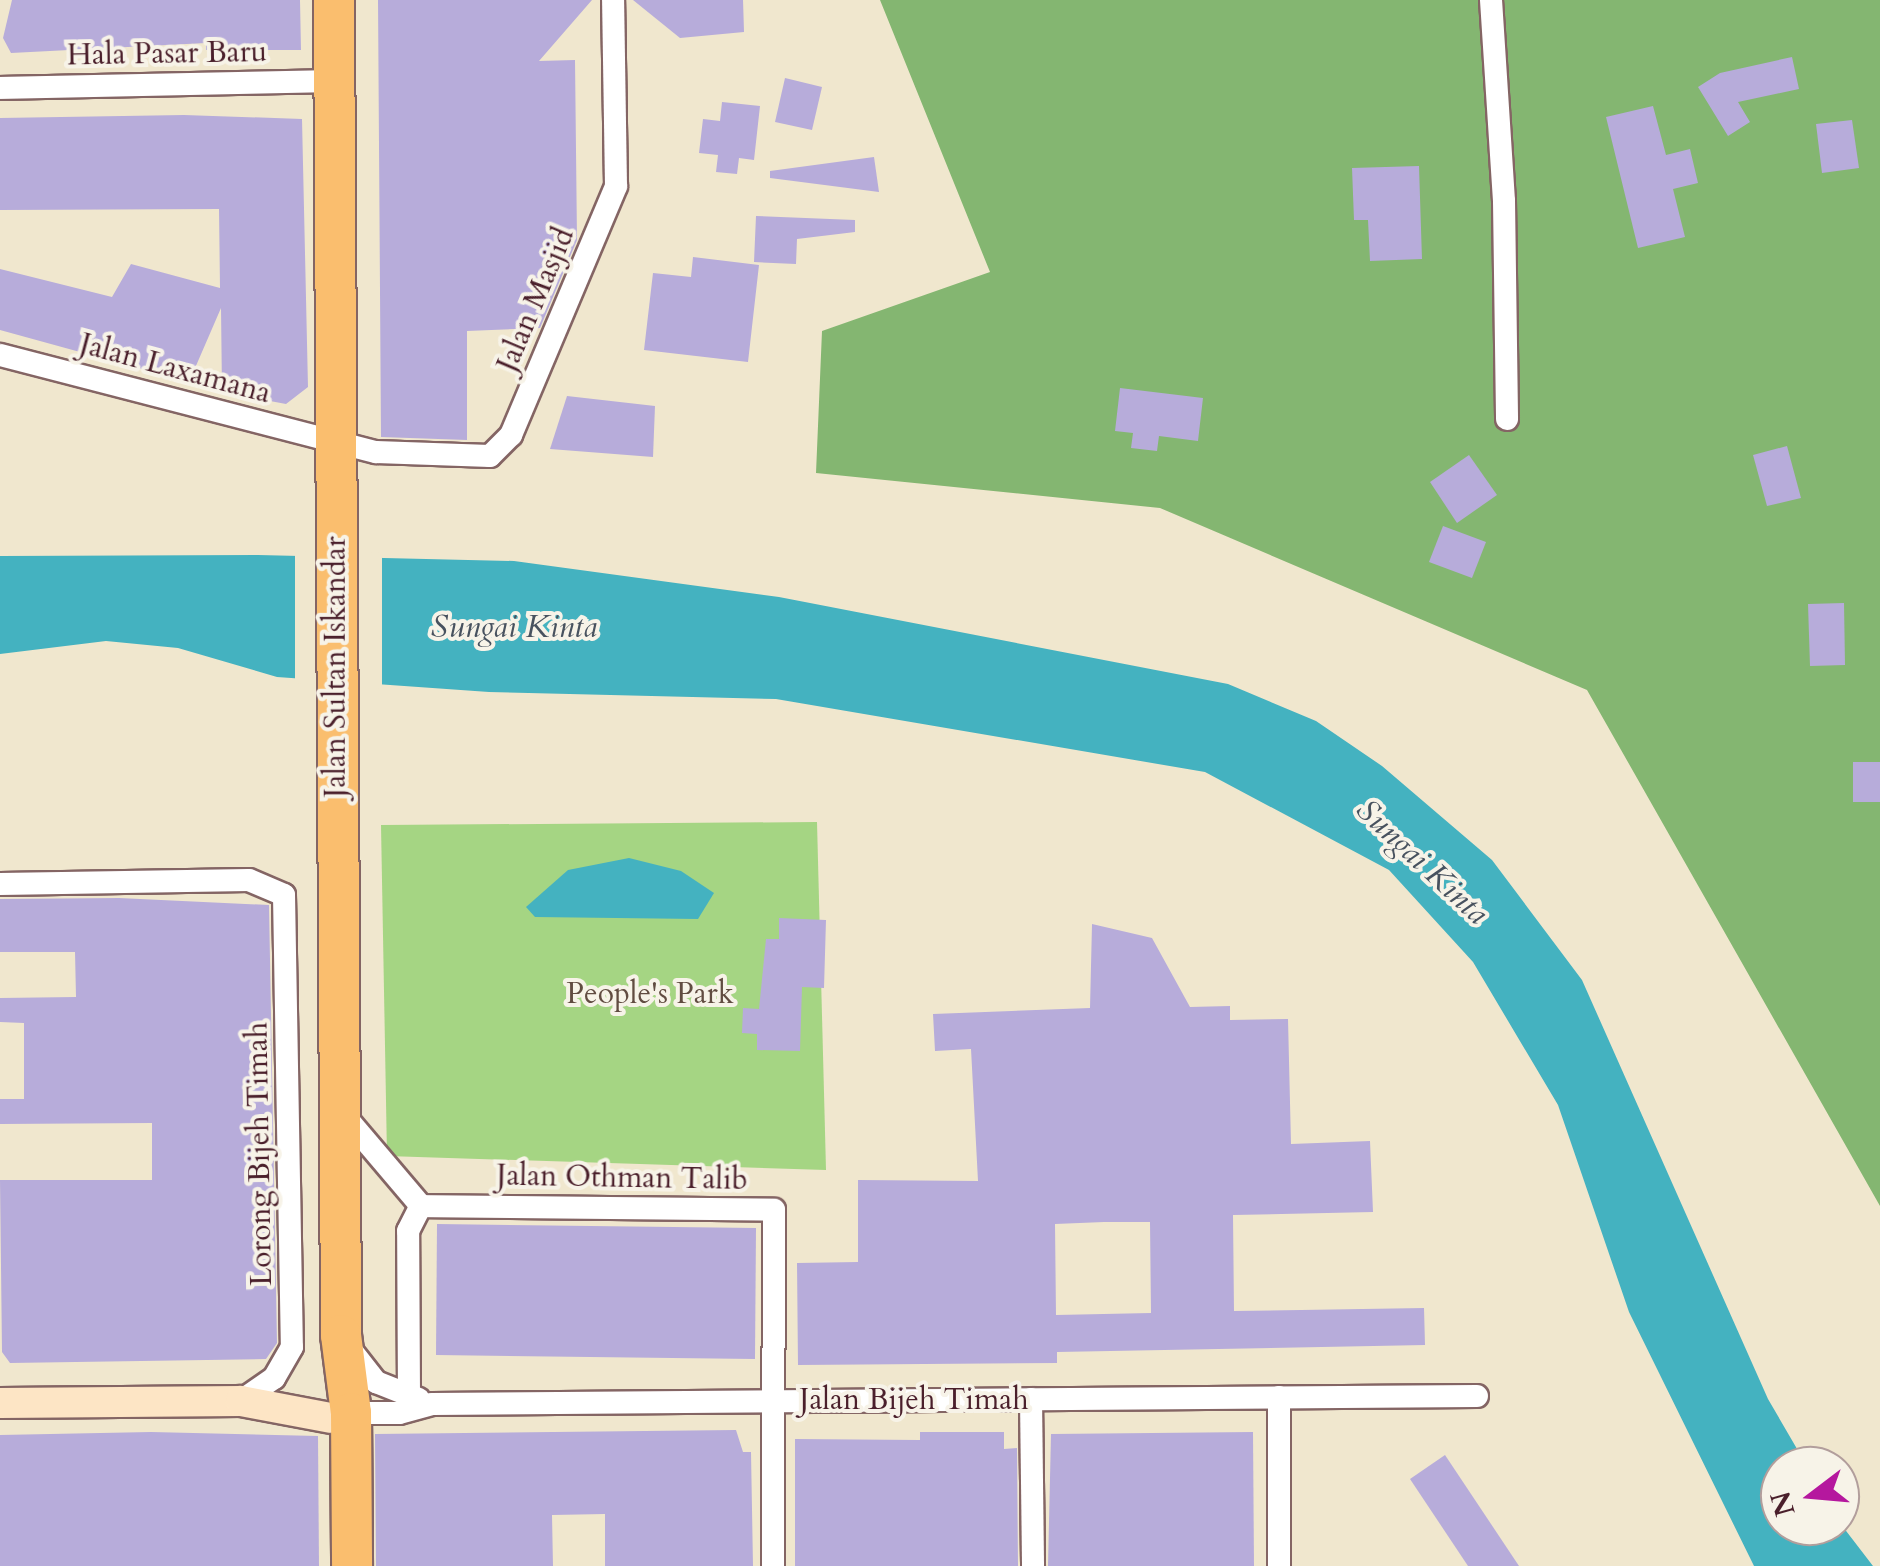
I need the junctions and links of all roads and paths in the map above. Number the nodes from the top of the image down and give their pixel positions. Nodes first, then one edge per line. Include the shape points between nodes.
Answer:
1 (334, 0) edge
2 (613, 0) edge
3 (1491, 0) edge
4 (335, 80) junction
5 (0, 88) edge
6 (0, 355) edge
7 (1506, 419) dead end
8 (334, 453) junction
9 (0, 884) edge
10 (339, 1108) junction
11 (421, 1206) junction
12 (341, 1335) junction
13 (409, 1396) junction
14 (1477, 1396) dead end
15 (1280, 1397) junction
16 (1031, 1399) junction
17 (241, 1401) junction
18 (772, 1401) junction
19 (0, 1402) edge
20 (432, 1404) junction
21 (341, 1416) junction
22 (332, 1566) edge
23 (352, 1566) edge
24 (773, 1566) edge
25 (1034, 1566) edge
26 (1279, 1566) edge

1 - 4 highway, Jalan Sultan Iskandar
2 - 8 street, Jalan Masjid via 616,186 501,448 480,459
3 - 7 street via 1504,201
4 - 5 street, Hala Pasar Baru
4 - 8 highway, Jalan Sultan Iskandar
6 - 8 street, Jalan Laxamana
8 - 10 highway, Jalan Sultan Iskandar
9 - 17 street, Lorong Bijeh Timah via 249,880 277,887 287,904 292,1347 274,1378
10 - 11 street
10 - 12 highway, Jalan Sultan Iskandar
11 - 13 street via 408,1231
11 - 18 street, Jalan Othman Talib via 774,1210
12 - 13 street via 376,1382
12 - 21 highway, Jalan Sultan Iskandar
13 - 20 street
14 - 15 street, Jalan Bijeh Timah
15 - 16 street, Jalan Bijeh Timah
15 - 26 street
16 - 18 street, Jalan Bijeh Timah
16 - 25 street
17 - 19 street, Jalan Bijeh Timah
17 - 21 street, Jalan Bijeh Timah
18 - 20 street, Jalan Bijeh Timah
18 - 24 street, Jalan Othman Talib
20 - 21 street, Jalan Bijeh Timah
21 - 22 highway, Jalan Sultan Iskandar
21 - 23 highway, Jalan Sultan Iskandar

